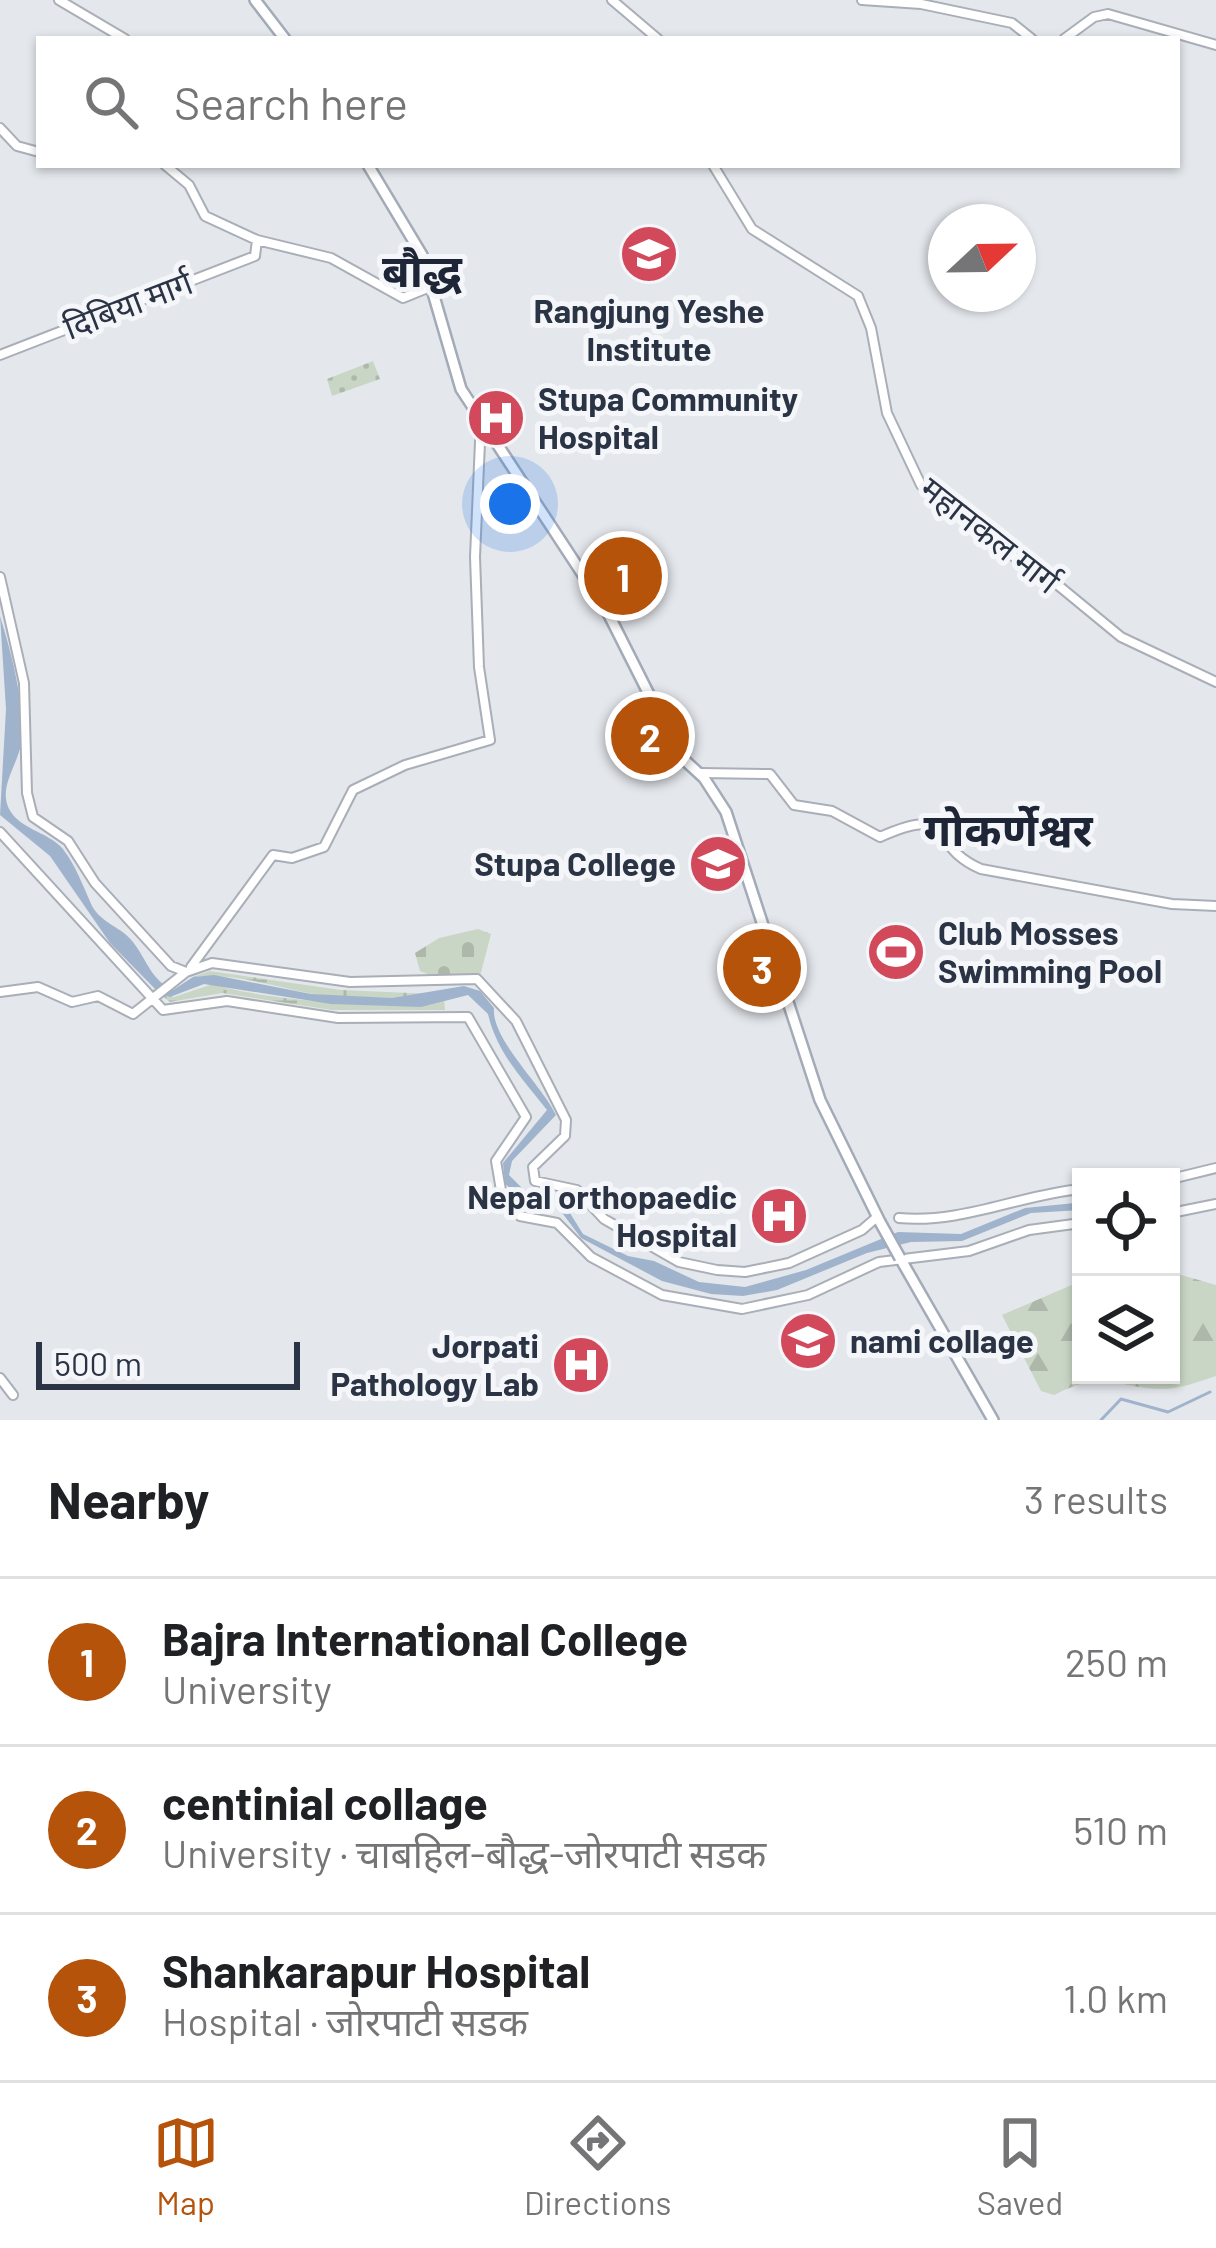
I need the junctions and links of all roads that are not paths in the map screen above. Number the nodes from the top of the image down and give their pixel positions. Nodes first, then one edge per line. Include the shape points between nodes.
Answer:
1 (59, 0) edge
2 (255, 0) edge
3 (612, 0) edge
4 (862, 0) edge
5 (120, 36) edge
6 (283, 36) edge
7 (654, 36) edge
8 (1028, 36) edge
9 (1068, 36) edge
10 (1216, 45) edge
11 (0, 128) edge
12 (36, 151) edge
13 (169, 168) edge
14 (370, 168) edge
15 (714, 168) edge
16 (257, 240) junction
17 (430, 287) junction
18 (0, 355) edge
19 (481, 418) junction
20 (0, 577) edge
21 (1216, 682) edge
22 (701, 775) junction
23 (0, 832) edge
24 (1216, 906) edge
25 (188, 970) junction
26 (0, 992) edge
27 (154, 1002) junction
28 (1216, 1168) edge
29 (1180, 1177) edge
30 (1072, 1190) edge
31 (1216, 1204) edge
32 (1180, 1211) edge
33 (899, 1218) dead end
34 (879, 1219) junction
35 (1072, 1225) edge
36 (920, 1258) junction
37 (901, 1259) junction
38 (879, 1262) junction
39 (0, 1378) edge
40 (13, 1395) dead end
41 (993, 1420) edge

1 - 5 main road
2 - 6 main road
3 - 7 main road
4 - 8 main road via 1012,23
9 - 10 main road via 1108,14
11 - 12 main road via 16,146
13 - 16 main road via 205,216
14 - 17 main road
15 - 21 main road, महानकल मार्ग via 752,229 858,296 887,412 921,485 1120,637
16 - 17 main road via 331,258 403,298
16 - 18 main road, दिबिया मार्ग via 255,256
17 - 19 main road via 454,372
19 - 22 main road via 608,613 680,756
19 - 25 main road via 478,667 490,740 406,764 353,790 324,847 273,855
20 - 25 main road via 24,683 35,820 68,842 170,966
22 - 24 main road via 770,774 794,805 836,813 880,837 912,822 932,825 954,855 981,869
22 - 34 main road via 737,839 820,1100
23 - 27 main road
25 - 27 main road
25 - 34 main road via 201,963 350,982 481,981 513,1018 565,1115 565,1136 533,1167 535,1181 577,1190 604,1219 679,1262 770,1268
26 - 27 main road via 38,987 72,1002 98,996 133,1014
27 - 38 main road via 169,1011 227,1001 338,1018 468,1017 526,1120 496,1161 504,1201 525,1219 557,1223 591,1257 670,1296 750,1309 808,1295
28 - 29 main road
30 - 33 main road via 931,1221
31 - 32 main road
34 - 37 main road, bridge
35 - 36 main road
36 - 37 main road
36 - 38 main road via 903,1252
37 - 38 main road
37 - 41 main road
39 - 40 main road

